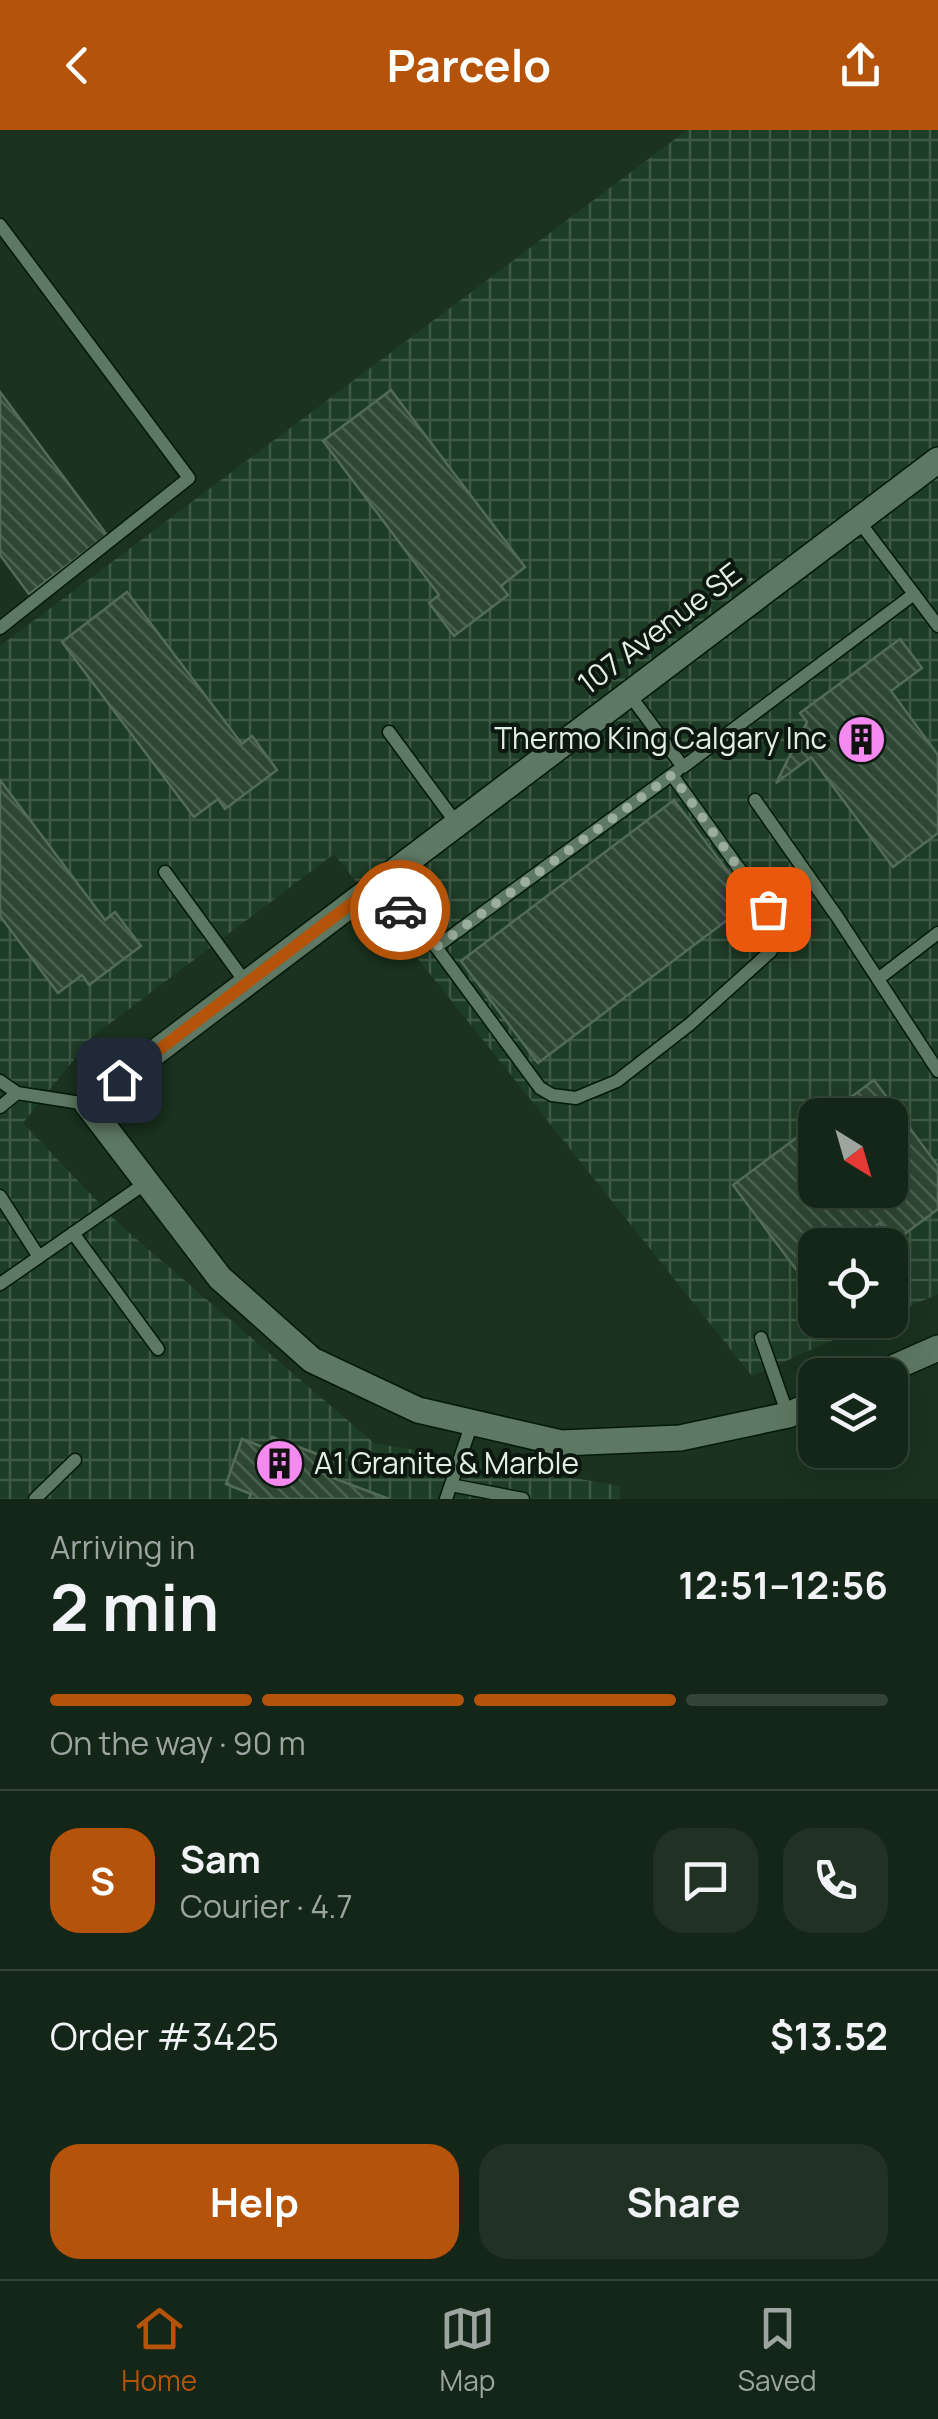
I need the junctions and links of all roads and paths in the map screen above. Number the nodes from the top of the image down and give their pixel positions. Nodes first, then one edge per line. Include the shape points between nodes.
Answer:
1 (0, 226) edge
2 (938, 460) edge
3 (858, 520) junction
4 (914, 594) junction
5 (938, 626) edge
6 (0, 628) edge
7 (629, 694) junction
8 (390, 732) dead end
9 (677, 771) junction
10 (755, 800) dead end
11 (458, 824) junction
12 (165, 872) dead end
13 (376, 885) junction
14 (938, 932) edge
15 (436, 947) junction
16 (878, 979) junction
17 (246, 983) junction
18 (938, 1071) edge
19 (0, 1081) edge
20 (16, 1093) junction
21 (87, 1104) junction
22 (0, 1107) edge
23 (147, 1182) junction
24 (0, 1196) edge
25 (73, 1233) junction
26 (39, 1257) junction
27 (0, 1284) edge
28 (760, 1338) dead end
29 (158, 1348) dead end
30 (938, 1348) edge
31 (908, 1361) edge
32 (798, 1410) edge
33 (788, 1415) junction
34 (472, 1422) junction
35 (76, 1460) dead end
36 (448, 1492) edge
37 (35, 1499) edge
38 (523, 1499) edge

1 - 6 lane via 189,478
2 - 3 street, 107 Avenue SE
3 - 4 lane
3 - 7 street, 107 Avenue SE
4 - 5 lane
4 - 9 lane
7 - 9 lane
7 - 11 street, 107 Avenue SE
8 - 11 lane
9 - 15 lane
9 - 15 lane via 768,909 771,951 617,1081 576,1098 540,1088
10 - 16 lane
11 - 13 street, 107 Avenue SE
12 - 17 lane
13 - 15 lane
13 - 17 street, 107 Avenue SE
14 - 16 lane
16 - 18 lane
17 - 21 street, 107 Avenue SE
19 - 20 lane
20 - 21 lane
20 - 22 lane
21 - 23 street
23 - 25 lane
23 - 34 street via 220,1278 312,1360 418,1410
24 - 26 lane
25 - 26 lane
25 - 29 lane
26 - 27 lane
28 - 33 lane
30 - 31 street
32 - 33 street
33 - 34 street via 680,1438 561,1443
34 - 36 lane
35 - 37 lane
36 - 38 lane

